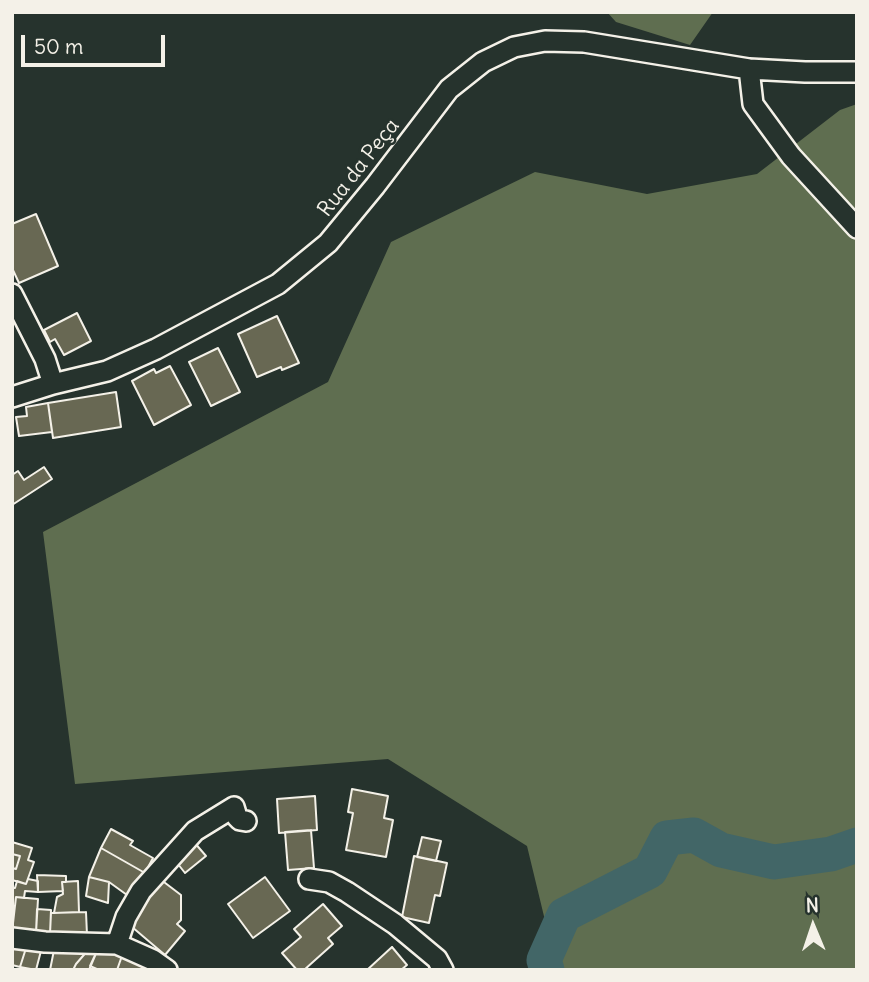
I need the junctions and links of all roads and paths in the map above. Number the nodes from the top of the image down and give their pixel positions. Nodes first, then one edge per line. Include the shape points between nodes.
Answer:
1 (749, 69) junction
2 (857, 72) edge
3 (857, 228) edge
4 (12, 294) edge
5 (53, 384) junction
6 (12, 397) edge
7 (246, 821) dead end
8 (309, 879) dead end
9 (12, 938) edge
10 (117, 943) junction
11 (167, 970) edge
12 (443, 970) edge

1 - 2 street, Rua da Peça
1 - 3 street via 753,104 791,156
1 - 5 street, Rua da Peça via 584,42 545,41 514,47 482,62 449,89 328,243 278,284 107,371
4 - 5 street via 46,359
5 - 6 street, Rua da Peça
7 - 10 street via 237,817 234,807 195,831 141,891
8 - 12 street via 329,882 395,924 437,959
9 - 10 street
10 - 11 street

